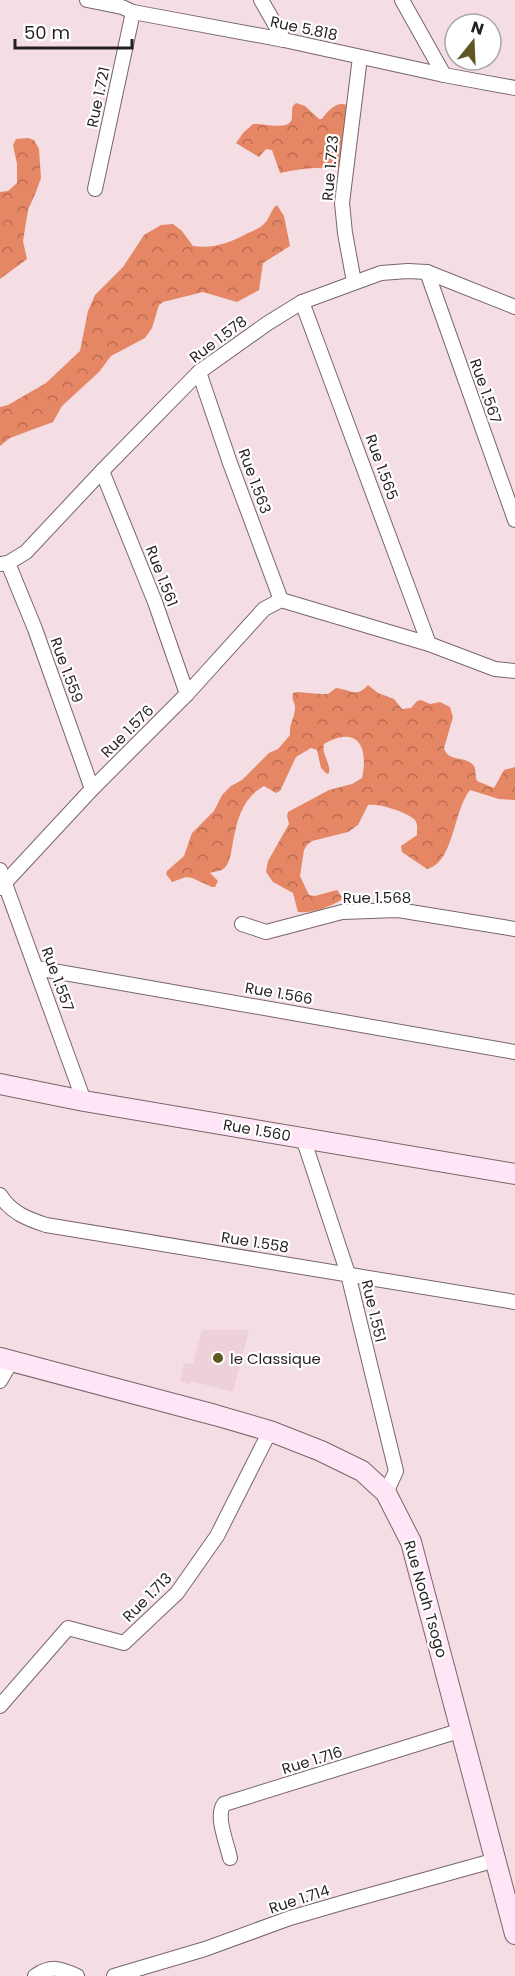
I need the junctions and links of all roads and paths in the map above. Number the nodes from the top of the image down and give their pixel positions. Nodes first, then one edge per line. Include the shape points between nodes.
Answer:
1 (87, 0) edge
2 (261, 0) edge
3 (402, 0) edge
4 (124, 6) edge
5 (284, 40) junction
6 (360, 57) junction
7 (444, 75) junction
8 (515, 88) edge
9 (95, 189) dead end
10 (427, 272) junction
11 (354, 282) junction
12 (302, 302) junction
13 (515, 307) edge
14 (200, 372) junction
15 (102, 471) junction
16 (515, 520) edge
17 (4, 564) edge
18 (280, 600) junction
19 (429, 644) junction
20 (515, 671) edge
21 (188, 694) junction
22 (92, 789) junction
23 (2, 880) edge
24 (242, 924) dead end
25 (515, 929) edge
26 (36, 968) junction
27 (515, 1052) edge
28 (0, 1084) edge
29 (84, 1101) junction
30 (303, 1138) junction
31 (515, 1174) edge
32 (0, 1195) edge
33 (348, 1274) junction
34 (514, 1306) edge
35 (5, 1360) edge
36 (0, 1382) edge
37 (270, 1431) junction
38 (386, 1493) junction
39 (0, 1706) edge
40 (462, 1730) junction
41 (230, 1858) dead end
42 (496, 1860) junction
43 (515, 1934) edge
44 (35, 1976) edge
45 (77, 1976) edge
46 (114, 1976) edge

1 - 4 street, Rue 5.818
2 - 5 street
3 - 7 street
4 - 5 street, Rue 5.818
4 - 9 street, Rue 1.721
5 - 6 street, Rue 5.818
6 - 7 street, Rue 5.818
6 - 11 street, Rue 1.723 via 342,203
7 - 8 street, Rue 5.818
10 - 11 street, Rue 1.578 via 381,273
10 - 13 street, Rue 1.578
10 - 16 street, Rue 1.567
11 - 12 street, Rue 1.578
12 - 14 street, Rue 1.578
12 - 19 street, Rue 1.565
14 - 15 street, Rue 1.578
14 - 18 street, Rue 1.563
15 - 17 street, Rue 1.578 via 26,552
15 - 21 street, Rue 1.561
17 - 22 street, Rue 1.559 via 35,629
18 - 19 street
18 - 21 street, Rue 1.576 via 264,609
19 - 20 street via 495,669
21 - 22 street, Rue 1.576
22 - 23 street, Rue 1.576
23 - 26 street, Rue 1.557
24 - 25 street, Rue 1.568 via 266,932 342,912 398,910
26 - 27 street, Rue 1.566
26 - 29 street, Rue 1.557
28 - 29 main road, Rue 1.560
29 - 30 main road, Rue 1.560
30 - 31 main road, Rue 1.560
30 - 33 street, Rue 1.551
32 - 33 street, Rue 1.558 via 22,1217 46,1226
33 - 34 street, Rue 1.558
33 - 38 street, Rue 1.551 via 396,1471
35 - 36 street
35 - 37 main road, Rue Noah Tsogo
37 - 38 main road, Rue Noah Tsogo via 362,1471
37 - 39 street, Rue 1.713 via 217,1536 177,1593 124,1643 68,1628
38 - 40 main road, Rue Noah Tsogo via 411,1542
40 - 41 street, Rue 1.716 via 224,1804 220,1816
40 - 42 main road, Rue Noah Tsogo
42 - 43 main road, Rue Noah Tsogo
42 - 46 street, Rue 1.714 via 290,1918
44 - 45 street via 45,1969 60,1968

